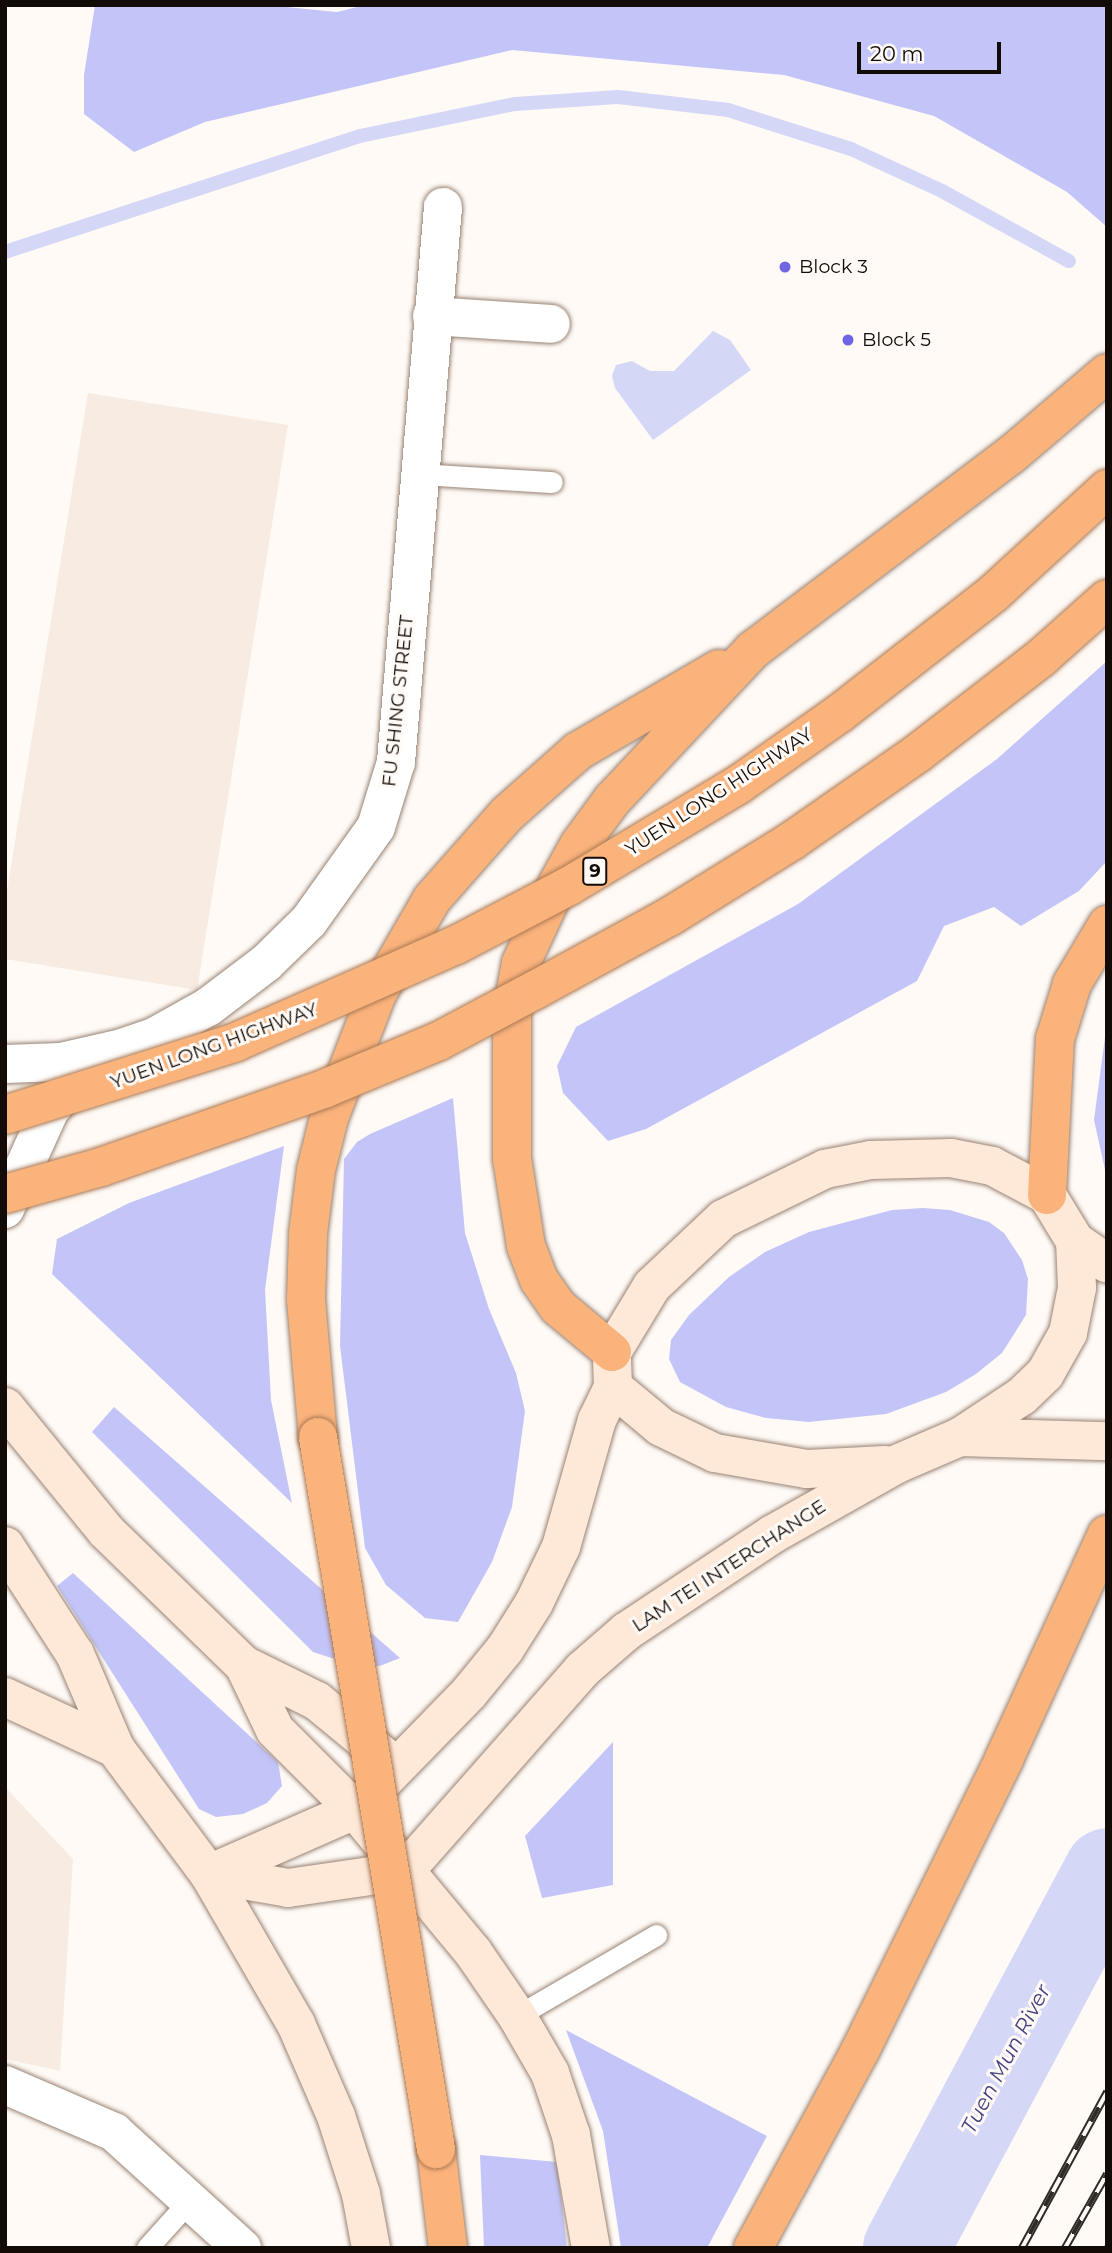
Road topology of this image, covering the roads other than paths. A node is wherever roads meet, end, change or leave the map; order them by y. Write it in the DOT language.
graph roads {
  1 [pos="443,207"];
  2 [pos="432,316"];
  3 [pos="551,324"];
  4 [pos="1107,373"];
  5 [pos="419,474"];
  6 [pos="552,482"];
  7 [pos="1107,489"];
  8 [pos="1107,598"];
  9 [pos="753,650"];
  10 [pos="1107,925"];
  11 [pos="98,1052"];
  12 [pos="5,1064"];
  13 [pos="5,1115"];
  14 [pos="5,1194"];
  15 [pos="1047,1195"];
  16 [pos="5,1209"];
  17 [pos="1075,1241"];
  18 [pos="1107,1263"];
  19 [pos="612,1369"];
  20 [pos="5,1407"];
  21 [pos="960,1437"];
  22 [pos="1107,1441"];
  23 [pos="897,1464"];
  24 [pos="1107,1534"];
  25 [pos="5,1546"];
  26 [pos="244,1665"];
  27 [pos="5,1697"];
  28 [pos="115,1748"];
  29 [pos="398,1769"];
  30 [pos="355,1810"];
  31 [pos="405,1871"];
  32 [pos="209,1874"];
  33 [pos="656,1935"];
  34 [pos="517,2016"];
  35 [pos="5,2085"];
  36 [pos="190,2200"];
  37 [pos="148,2248"];
  38 [pos="242,2248"];
  39 [pos="371,2248"];
  40 [pos="448,2248"];
  41 [pos="591,2248"];
  42 [pos="753,2248"];
  1 -- 2 [label="street, FU SHING STREET"];
  2 -- 3 [label="street"];
  2 -- 5 [label="street, FU SHING STREET"];
  4 -- 9 [label="highway"];
  5 -- 6 [label="lane"];
  5 -- 11 [label="street, FU SHING STREET"];
  7 -- 13 [label="highway, YUEN LONG HIGHWAY / 9, bridge"];
  8 -- 14 [label="highway, bridge"];
  9 -- 19 [label="highway"];
  9 -- 40 [label="highway, bridge"];
  10 -- 15 [label="highway"];
  11 -- 12 [label="street, FU SHING STREET"];
  11 -- 16 [label="street"];
  15 -- 17 [label="main road"];
  15 -- 19 [label="main road"];
  17 -- 18 [label="main road"];
  17 -- 21 [label="main road, LAM TEI INTERCHANGE"];
  19 -- 23 [label="main road, LAM TEI INTERCHANGE"];
  19 -- 29 [label="main road"];
  20 -- 26 [label="main road"];
  21 -- 22 [label="main road, LAM TEI INTERCHANGE"];
  21 -- 23 [label="main road, LAM TEI INTERCHANGE"];
  23 -- 31 [label="main road, LAM TEI INTERCHANGE"];
  24 -- 42 [label="highway"];
  25 -- 28 [label="main road"];
  26 -- 29 [label="main road"];
  26 -- 30 [label="main road"];
  27 -- 28 [label="main road"];
  28 -- 32 [label="main road"];
  29 -- 30 [label="main road"];
  30 -- 31 [label="main road"];
  30 -- 32 [label="main road"];
  31 -- 32 [label="main road"];
  31 -- 34 [label="main road"];
  32 -- 39 [label="main road"];
  33 -- 34 [label="lane"];
  34 -- 41 [label="main road"];
  35 -- 36 [label="street"];
  36 -- 37 [label="lane"];
  36 -- 38 [label="street"];
}
